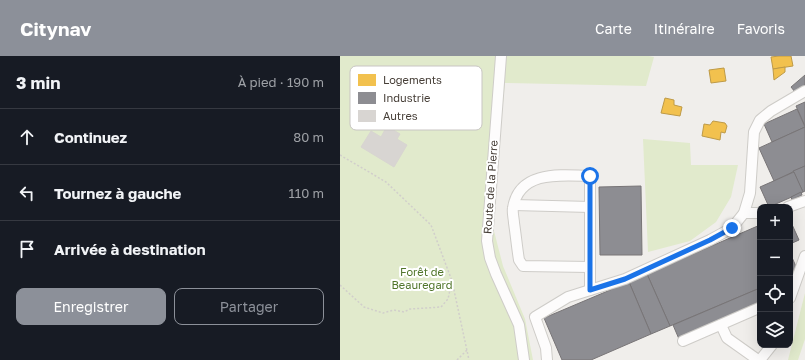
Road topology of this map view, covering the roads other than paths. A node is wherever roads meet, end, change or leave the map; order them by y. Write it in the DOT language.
graph roads {
  1 [pos="501,56"];
  2 [pos="805,92"];
  3 [pos="805,201"];
  4 [pos="514,205"];
  5 [pos="793,205"];
  6 [pos="590,207"];
  7 [pos="744,213"];
  8 [pos="757,213"];
  9 [pos="805,256"];
  10 [pos="590,267"];
  11 [pos="590,290"];
  12 [pos="793,290"];
  13 [pos="757,309"];
  14 [pos="721,325"];
  15 [pos="683,341"];
  16 [pos="769,348"];
  17 [pos="524,360"];
  18 [pos="546,360"];
  19 [pos="759,360"];
  1 -- 17 [label="street, Route de la Pierre"];
  2 -- 7 [label="street"];
  3 -- 5 [label="street"];
  4 -- 6 [label="street"];
  4 -- 6 [label="street"];
  4 -- 10 [label="street"];
  6 -- 10 [label="street"];
  7 -- 8 [label="street"];
  7 -- 11 [label="street"];
  9 -- 12 [label="street"];
  10 -- 11 [label="street"];
  11 -- 18 [label="street"];
  13 -- 14 [label="street"];
  14 -- 15 [label="street"];
  14 -- 19 [label="street"];
  16 -- 19 [label="street"];
}
